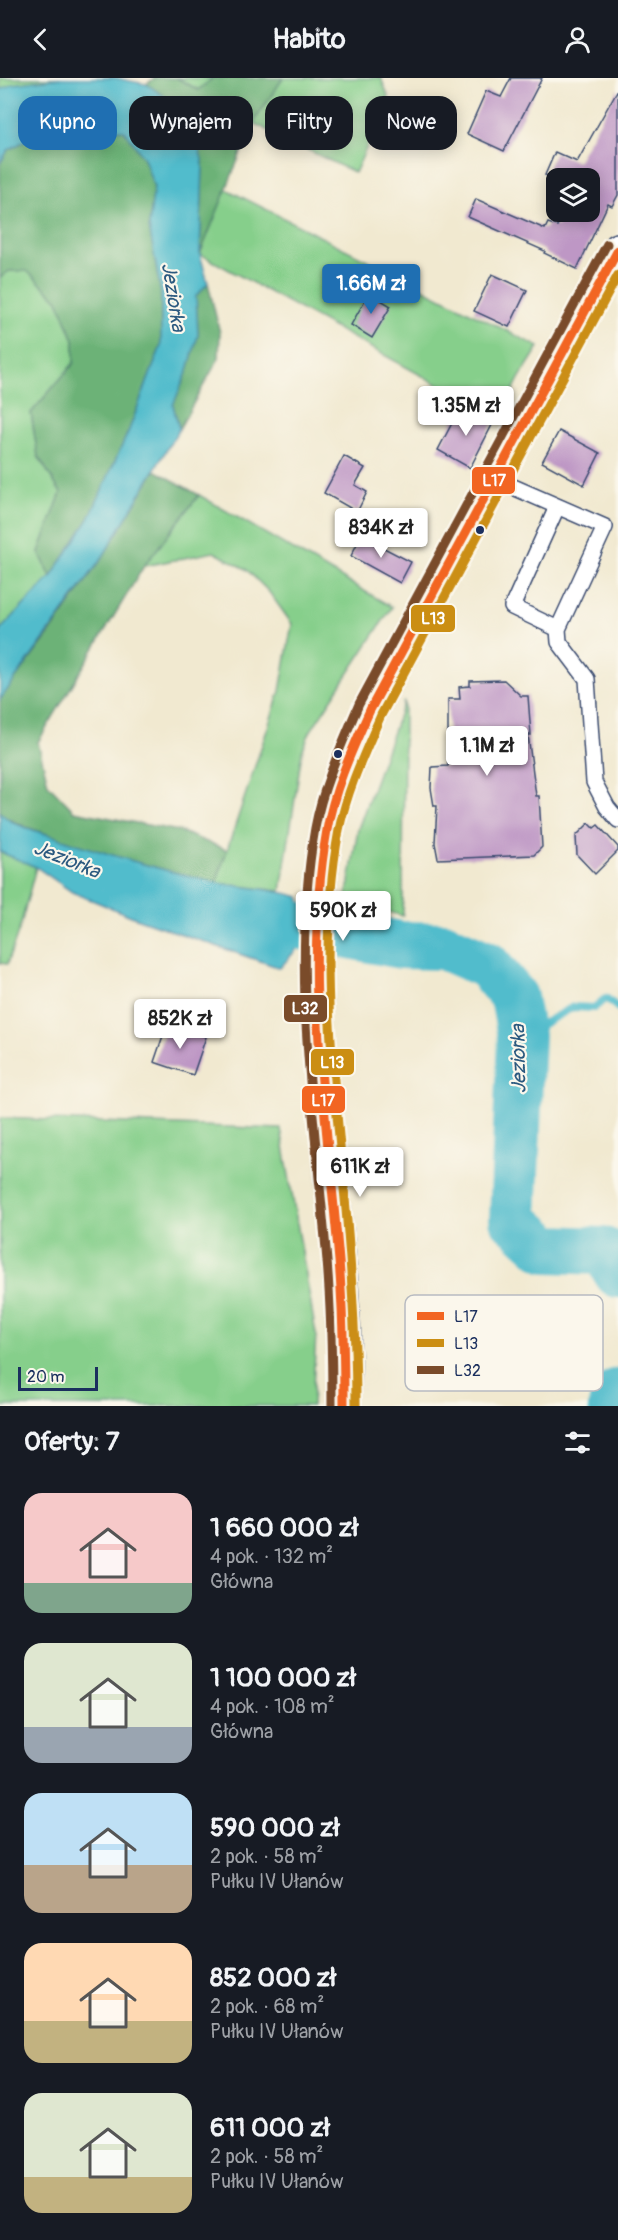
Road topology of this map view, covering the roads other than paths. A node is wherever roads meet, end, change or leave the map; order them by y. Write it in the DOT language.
graph roads {
  1 [pos="618,250"];
  2 [pos="495,479"];
  3 [pos="557,507"];
  4 [pos="558,628"];
  5 [pos="618,820"];
  6 [pos="344,1406"];
  1 -- 2 [label="street"];
  2 -- 3 [label="lane"];
  2 -- 6 [label="street"];
  3 -- 4 [label="lane"];
  3 -- 4 [label="lane"];
  4 -- 5 [label="lane"];
}
